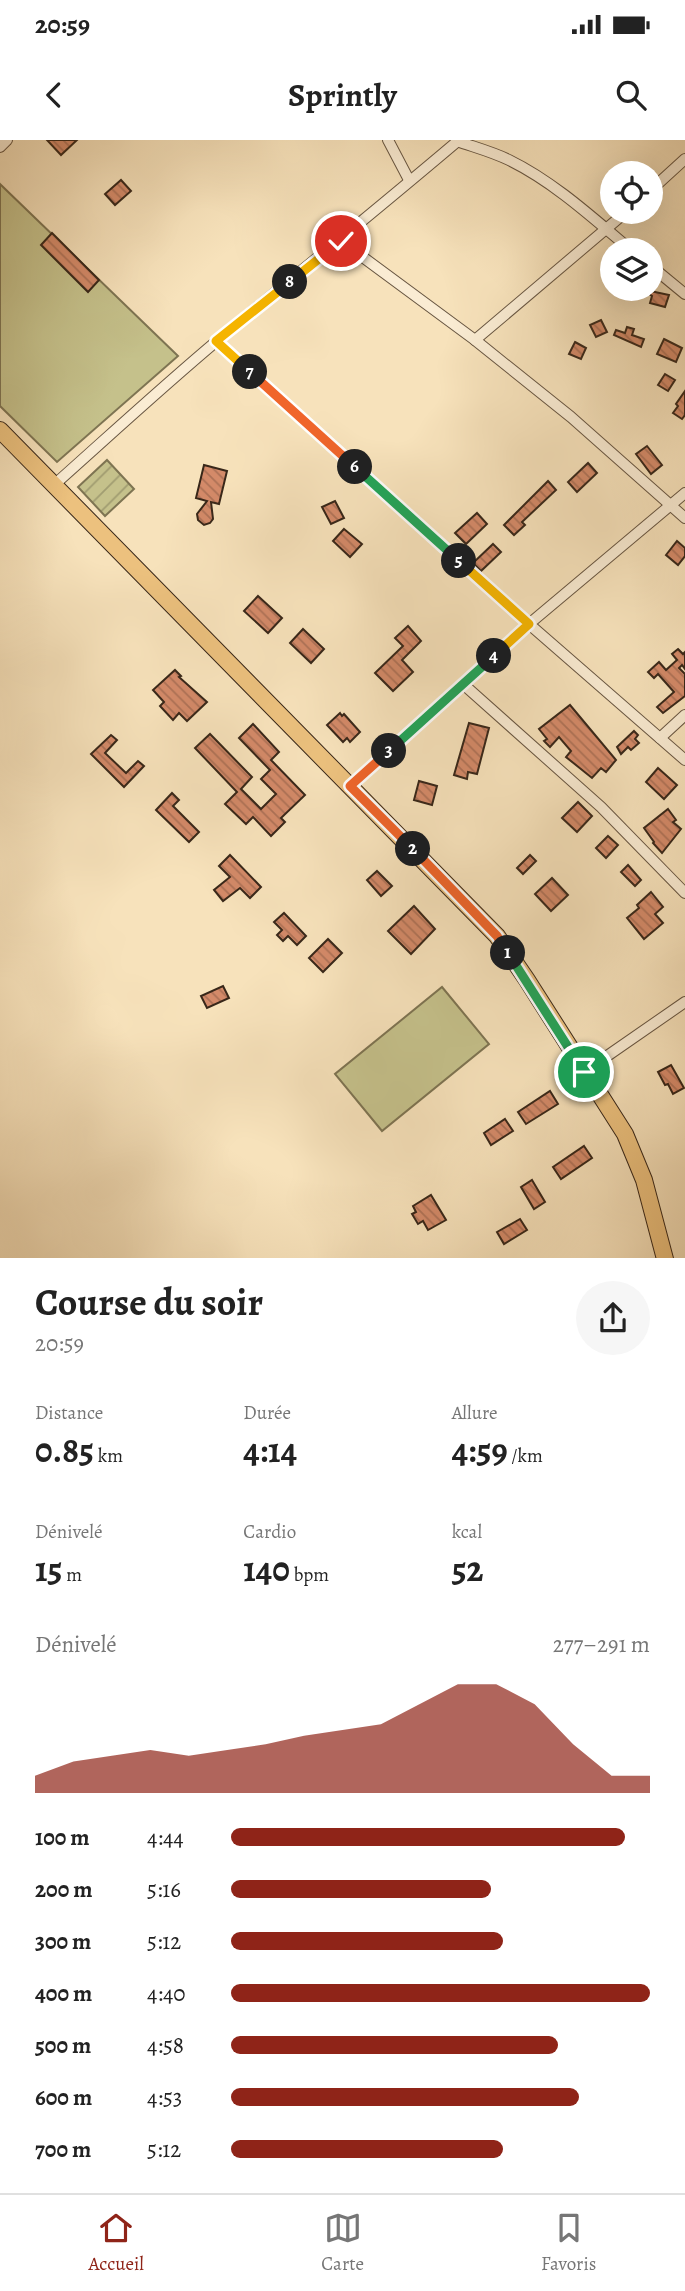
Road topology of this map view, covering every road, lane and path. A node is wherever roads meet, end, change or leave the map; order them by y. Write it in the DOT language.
graph roads {
  1 [pos="7,140"];
  2 [pos="388,140"];
  3 [pos="458,141"];
  4 [pos="0,147"];
  5 [pos="685,159"];
  6 [pos="663,179"];
  7 [pos="409,180"];
  8 [pos="612,224"];
  9 [pos="606,229"];
  10 [pos="617,238"];
  11 [pos="341,241"];
  12 [pos="663,276"];
  13 [pos="685,294"];
  14 [pos="475,340"];
  15 [pos="216,341"];
  16 [pos="0,429"];
  17 [pos="54,485"];
  18 [pos="685,493"];
  19 [pos="671,506"];
  20 [pos="685,518"];
  21 [pos="529,624"];
  22 [pos="463,684"];
  23 [pos="685,715"];
  24 [pos="660,738"];
  25 [pos="685,760"];
  26 [pos="350,786"];
  27 [pos="685,893"];
  28 [pos="685,1002"];
  29 [pos="584,1072"];
  30 [pos="665,1258"];
  1 -- 4 [label="street"];
  2 -- 7 [label="street"];
  3 -- 7 [label="street"];
  3 -- 9 [label="street"];
  5 -- 6 [label="street"];
  7 -- 11 [label="street"];
  8 -- 9 [label="street"];
  9 -- 10 [label="street"];
  9 -- 14 [label="street"];
  11 -- 14 [label="street"];
  11 -- 15 [label="street"];
  12 -- 13 [label="street"];
  14 -- 19 [label="street"];
  15 -- 17 [label="street"];
  15 -- 21 [label="street"];
  16 -- 17 [label="main road"];
  17 -- 26 [label="main road"];
  18 -- 19 [label="street"];
  19 -- 20 [label="street"];
  19 -- 21 [label="street"];
  21 -- 22 [label="street"];
  21 -- 24 [label="street"];
  22 -- 26 [label="street"];
  22 -- 27 [label="street"];
  23 -- 24 [label="street"];
  24 -- 25 [label="street"];
  26 -- 29 [label="main road"];
  28 -- 29 [label="street"];
  29 -- 30 [label="main road"];
}
